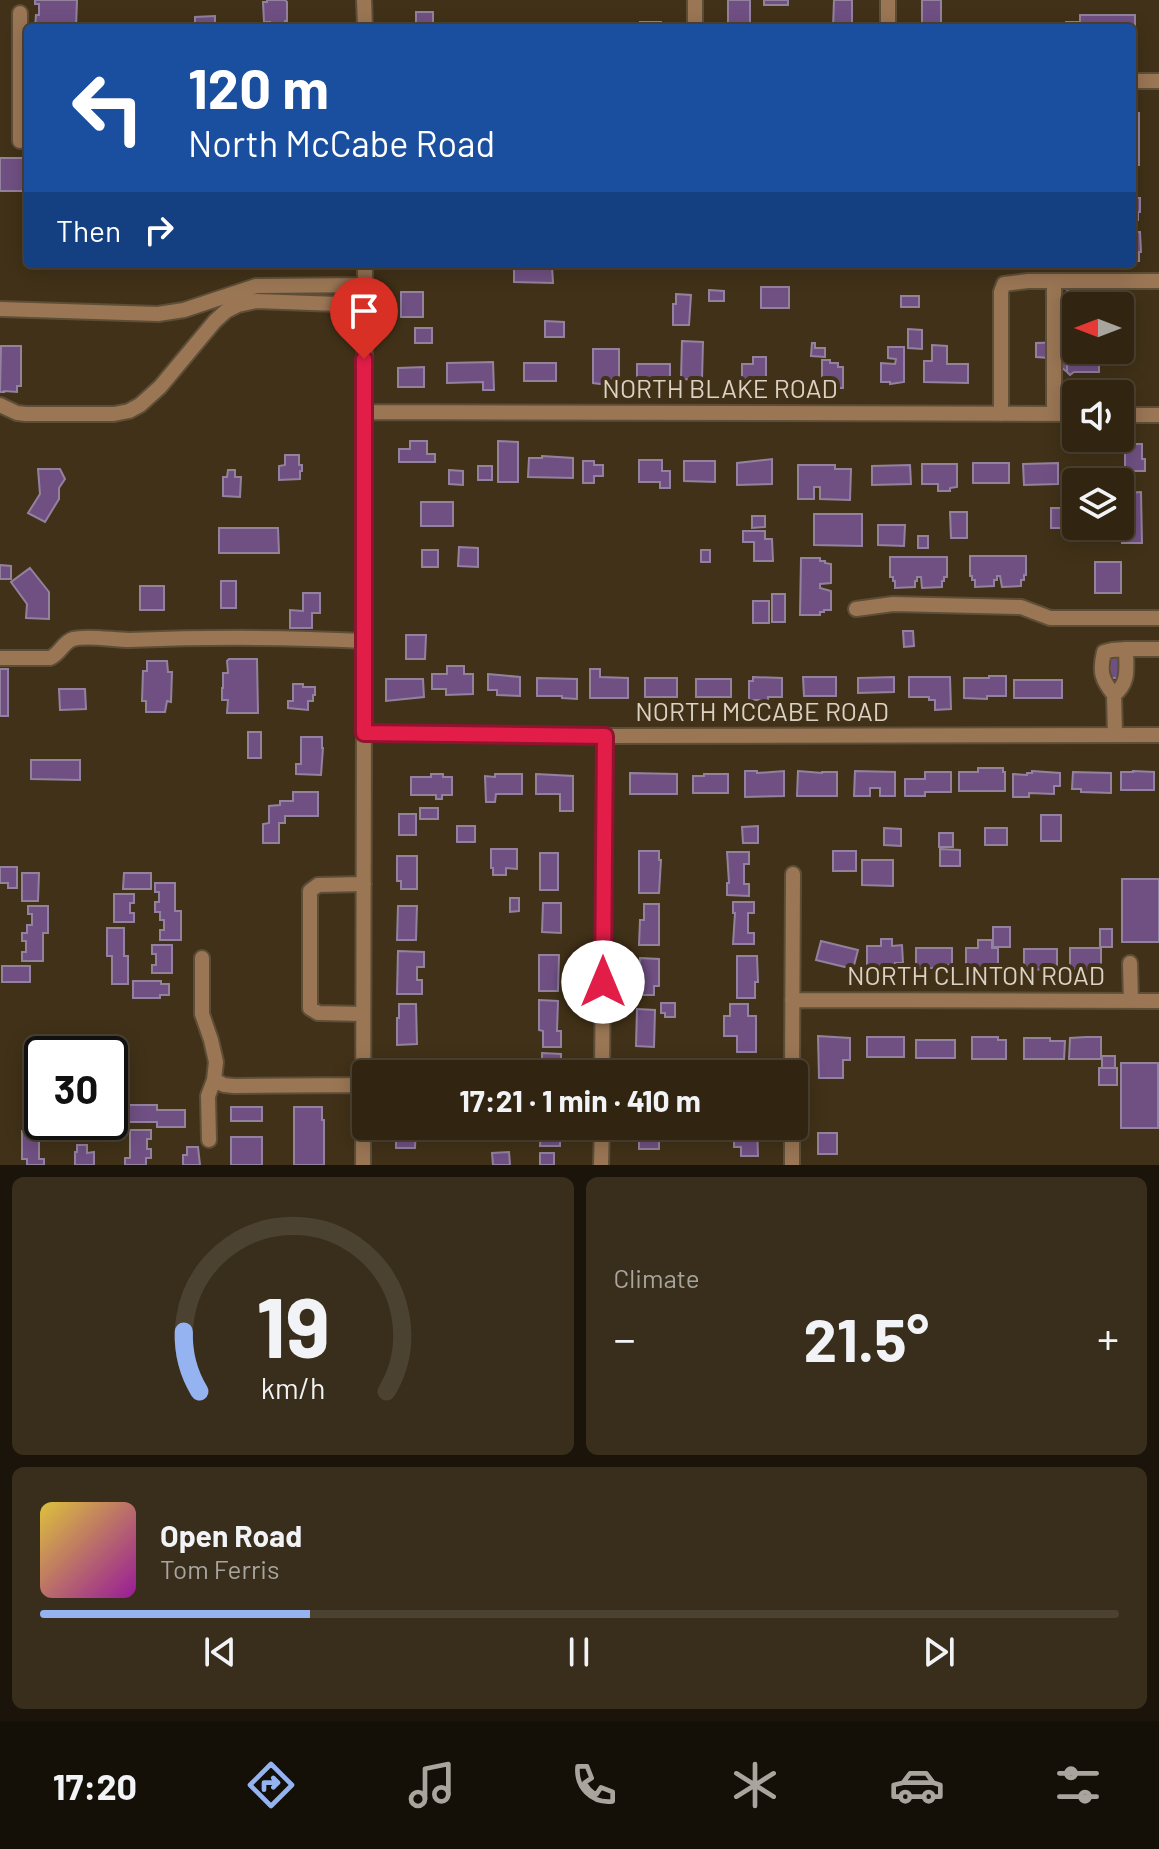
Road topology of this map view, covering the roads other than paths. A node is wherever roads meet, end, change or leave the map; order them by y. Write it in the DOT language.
graph roads {
  1 [pos="364,0"];
  2 [pos="695,0"];
  3 [pos="888,0"];
  4 [pos="20,13"];
  5 [pos="365,24"];
  6 [pos="695,24"];
  7 [pos="888,24"];
  8 [pos="1136,77"];
  9 [pos="1159,81"];
  10 [pos="24,104"];
  11 [pos="20,141"];
  12 [pos="365,268"];
  13 [pos="1054,281"];
  14 [pos="1159,281"];
  15 [pos="365,285"];
  16 [pos="365,305"];
  17 [pos="0,309"];
  18 [pos="0,405"];
  19 [pos="364,412"];
  20 [pos="1001,414"];
  21 [pos="1054,414"];
  22 [pos="1062,414"];
  23 [pos="1134,415"];
  24 [pos="1159,415"];
  25 [pos="856,609"];
  26 [pos="1159,618"];
  27 [pos="364,641"];
  28 [pos="1126,649"];
  29 [pos="1159,649"];
  30 [pos="0,658"];
  31 [pos="1114,695"];
  32 [pos="364,733"];
  33 [pos="1115,735"];
  34 [pos="1159,735"];
  35 [pos="605,736"];
  36 [pos="793,874"];
  37 [pos="364,884"];
  38 [pos="202,958"];
  39 [pos="1130,963"];
  40 [pos="792,1000"];
  41 [pos="1131,1001"];
  42 [pos="1159,1001"];
  43 [pos="363,1014"];
  44 [pos="363,1060"];
  45 [pos="602,1060"];
  46 [pos="792,1060"];
  47 [pos="214,1080"];
  48 [pos="352,1085"];
  49 [pos="209,1140"];
  50 [pos="363,1140"];
  51 [pos="602,1140"];
  52 [pos="792,1140"];
  53 [pos="363,1165"];
  54 [pos="601,1165"];
  55 [pos="792,1165"];
  1 -- 5 [label="street"];
  2 -- 6 [label="street"];
  3 -- 7 [label="street"];
  4 -- 10 [label="street"];
  8 -- 9 [label="street"];
  10 -- 11 [label="street"];
  12 -- 15 [label="street"];
  13 -- 14 [label="street"];
  13 -- 20 [label="street"];
  13 -- 21 [label="street"];
  15 -- 16 [label="street"];
  15 -- 17 [label="street"];
  16 -- 18 [label="street"];
  16 -- 19 [label="street"];
  19 -- 20 [label="street, NORTH BLAKE ROAD"];
  19 -- 27 [label="street"];
  20 -- 21 [label="street, NORTH BLAKE ROAD"];
  21 -- 22 [label="street, NORTH BLAKE ROAD"];
  23 -- 24 [label="street"];
  25 -- 26 [label="street"];
  27 -- 30 [label="street"];
  27 -- 32 [label="street"];
  28 -- 29 [label="street"];
  28 -- 31 [label="street"];
  28 -- 31 [label="street"];
  31 -- 33 [label="street"];
  32 -- 35 [label="street, NORTH MCCABE ROAD"];
  32 -- 37 [label="street"];
  33 -- 34 [label="street, NORTH MCCABE ROAD"];
  33 -- 35 [label="street, NORTH MCCABE ROAD"];
  35 -- 45 [label="street"];
  36 -- 40 [label="street"];
  37 -- 43 [label="street"];
  37 -- 43 [label="street"];
  38 -- 47 [label="street"];
  39 -- 41 [label="street"];
  40 -- 41 [label="street, NORTH CLINTON ROAD"];
  40 -- 46 [label="street"];
  41 -- 42 [label="street, NORTH CLINTON ROAD"];
  43 -- 44 [label="street"];
  47 -- 48 [label="street"];
  47 -- 49 [label="street"];
  50 -- 53 [label="street"];
  51 -- 54 [label="street"];
  52 -- 55 [label="street"];
}
